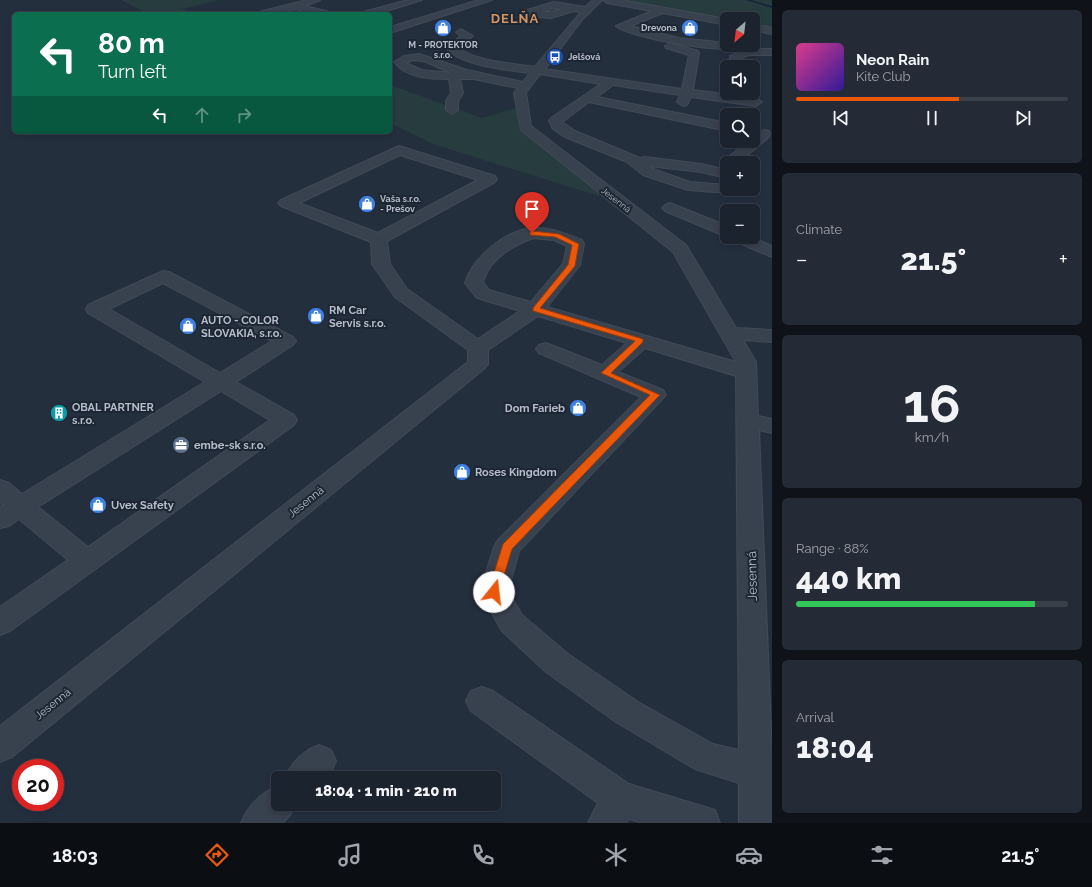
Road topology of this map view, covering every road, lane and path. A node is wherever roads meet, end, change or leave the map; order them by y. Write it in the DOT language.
graph roads {
  1 [pos="316,0"];
  2 [pos="418,0"];
  3 [pos="488,0"];
  4 [pos="607,0"];
  5 [pos="295,6"];
  6 [pos="586,6"];
  7 [pos="663,10"];
  8 [pos="270,12"];
  9 [pos="319,12"];
  10 [pos="373,12"];
  11 [pos="720,21"];
  12 [pos="760,28"];
  13 [pos="392,29"];
  14 [pos="771,30"];
  15 [pos="461,32"];
  16 [pos="760,35"];
  17 [pos="652,41"];
  18 [pos="720,45"];
  19 [pos="772,52"];
  20 [pos="734,60"];
  21 [pos="473,76"];
  22 [pos="454,77"];
  23 [pos="531,79"];
  24 [pos="611,82"];
  25 [pos="586,98"];
  26 [pos="685,98"];
  27 [pos="756,102"];
  28 [pos="452,110"];
  29 [pos="720,126"];
  30 [pos="763,134"];
  31 [pos="740,156"];
  32 [pos="632,159"];
  33 [pos="720,168"];
  34 [pos="720,188"];
  35 [pos="670,208"];
  36 [pos="720,229"];
  37 [pos="379,239"];
  38 [pos="754,244"];
  39 [pos="772,252"];
  40 [pos="535,309"];
  41 [pos="729,333"];
  42 [pos="772,336"];
  43 [pos="640,340"];
  44 [pos="478,348"];
  45 [pos="546,349"];
  46 [pos="746,372"];
  47 [pos="605,373"];
  48 [pos="220,382"];
  49 [pos="748,421"];
  50 [pos="772,426"];
  51 [pos="0,489"];
  52 [pos="10,512"];
  53 [pos="87,561"];
  54 [pos="0,623"];
  55 [pos="482,701"];
  56 [pos="0,746"];
  57 [pos="764,773"];
  58 [pos="271,810"];
  59 [pos="613,811"];
  60 [pos="259,823"];
  61 [pos="702,823"];
  62 [pos="757,823"];
  1 -- 5 [label="street"];
  2 -- 10 [label="street"];
  3 -- 13 [label="street"];
  4 -- 7 [label="street"];
  5 -- 8 [label="street"];
  5 -- 9 [label="street"];
  6 -- 23 [label="street, Jesenná"];
  7 -- 11 [label="street"];
  7 -- 18 [label="street"];
  12 -- 14 [label="street"];
  14 -- 16 [label="street"];
  15 -- 23 [label="street"];
  17 -- 26 [label="street"];
  19 -- 20 [label="street"];
  21 -- 22 [label="street"];
  21 -- 22 [label="street"];
  21 -- 23 [label="street"];
  22 -- 28 [label="street"];
  23 -- 24 [label="street"];
  23 -- 41 [label="street, Jesenná"];
  24 -- 25 [label="street"];
  24 -- 26 [label="street"];
  25 -- 29 [label="street"];
  25 -- 32 [label="street"];
  26 -- 27 [label="street"];
  30 -- 31 [label="street"];
  32 -- 33 [label="street"];
  32 -- 34 [label="street"];
  35 -- 36 [label="street"];
  37 -- 37 [label="street"];
  37 -- 44 [label="street"];
  38 -- 39 [label="street"];
  40 -- 40 [label="street"];
  40 -- 43 [label="street"];
  40 -- 44 [label="street"];
  41 -- 42 [label="street"];
  41 -- 46 [label="street, Jesenná"];
  43 -- 46 [label="street"];
  43 -- 47 [label="street"];
  44 -- 56 [label="street, Jesenná"];
  45 -- 47 [label="street"];
  46 -- 49 [label="street, Jesenná"];
  47 -- 57 [label="street"];
  48 -- 48 [label="street"];
  48 -- 52 [label="street"];
  48 -- 53 [label="street"];
  49 -- 50 [label="street"];
  49 -- 57 [label="street, Jesenná"];
  51 -- 52 [label="street"];
  52 -- 53 [label="street"];
  53 -- 54 [label="street"];
  55 -- 59 [label="street"];
  57 -- 62 [label="street, Jesenná"];
  58 -- 60 [label="street"];
  59 -- 61 [label="street"];
}
